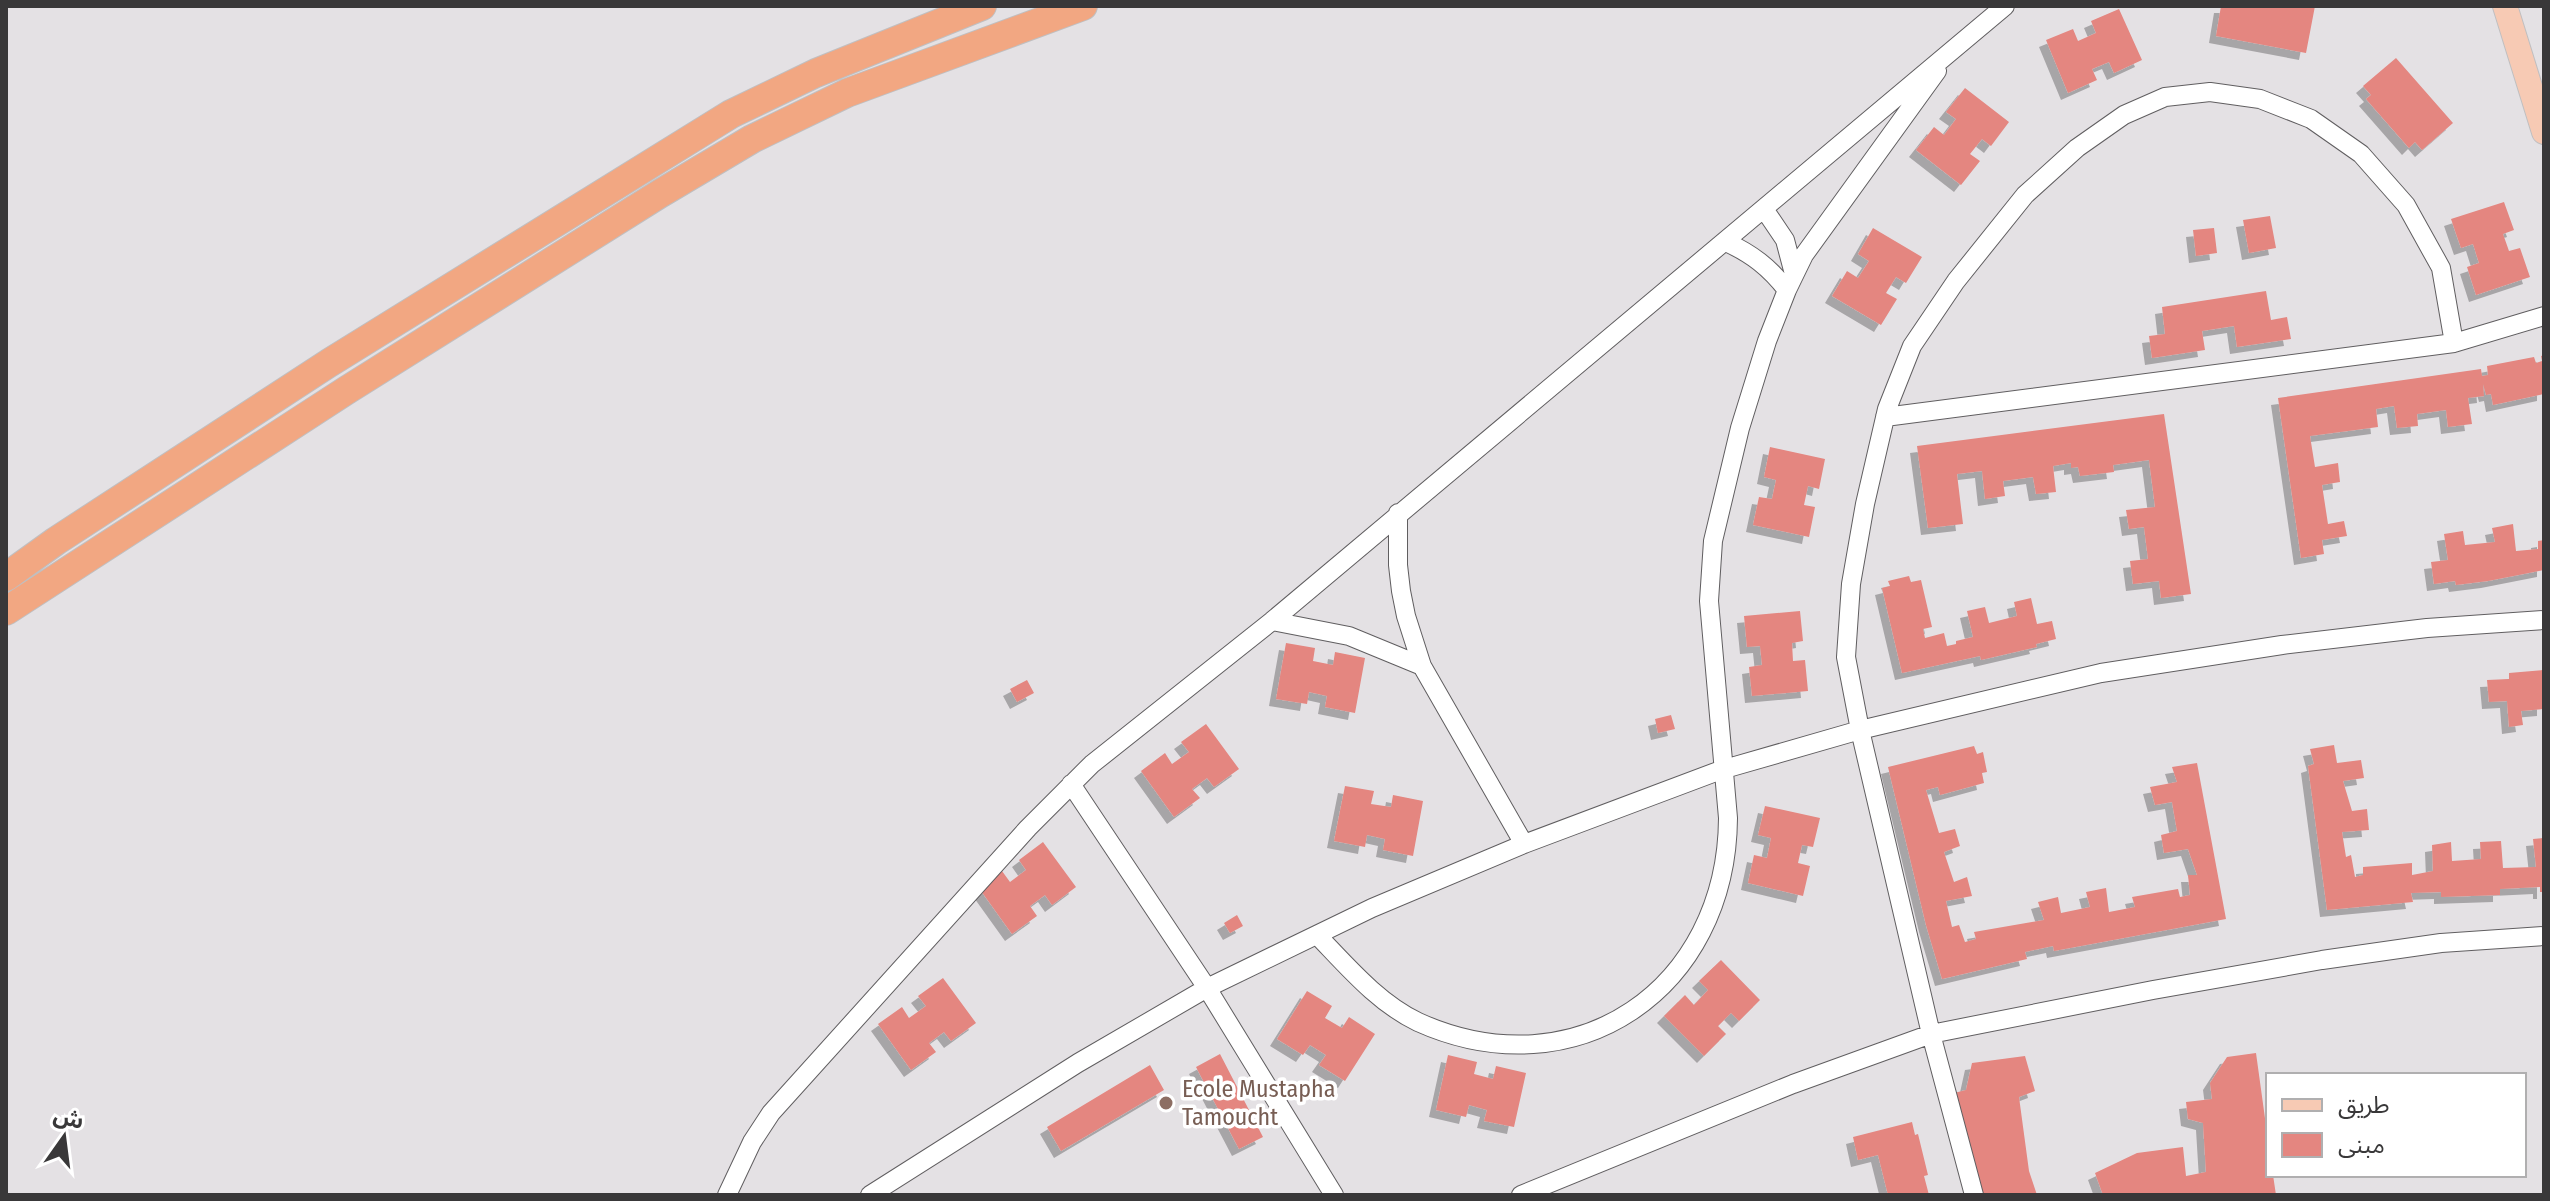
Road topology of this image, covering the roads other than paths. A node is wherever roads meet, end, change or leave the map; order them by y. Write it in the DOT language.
graph roads {
  1 [pos="982,6"];
  2 [pos="1083,6"];
  3 [pos="2005,6"];
  4 [pos="2505,6"];
  5 [pos="1957,44"];
  6 [pos="2544,132"];
  7 [pos="1764,209"];
  8 [pos="1726,242"];
  9 [pos="1791,282"];
  10 [pos="2544,316"];
  11 [pos="2454,343"];
  12 [pos="1885,417"];
  13 [pos="1398,513"];
  14 [pos="6,577"];
  15 [pos="6,611"];
  16 [pos="2544,620"];
  17 [pos="1272,621"];
  18 [pos="1422,666"];
  19 [pos="1860,730"];
  20 [pos="1721,770"];
  21 [pos="1071,784"];
  22 [pos="1524,844"];
  23 [pos="1317,935"];
  24 [pos="2544,936"];
  25 [pos="1207,988"];
  26 [pos="1931,1034"];
  27 [pos="727,1195"];
  28 [pos="870,1195"];
  29 [pos="1334,1195"];
  30 [pos="1521,1195"];
  31 [pos="1974,1195"];
  1 -- 14 [label="highway"];
  2 -- 15 [label="highway"];
  3 -- 5 [label="street"];
  4 -- 6 [label="main road"];
  5 -- 7 [label="street"];
  5 -- 9 [label="street"];
  7 -- 8 [label="street"];
  7 -- 9 [label="street"];
  8 -- 9 [label="street"];
  8 -- 13 [label="street"];
  9 -- 20 [label="street"];
  10 -- 11 [label="street"];
  11 -- 12 [label="street"];
  11 -- 12 [label="street"];
  12 -- 19 [label="street"];
  13 -- 17 [label="street"];
  13 -- 18 [label="street"];
  16 -- 19 [label="street"];
  17 -- 18 [label="street"];
  17 -- 21 [label="street"];
  18 -- 22 [label="street"];
  19 -- 20 [label="street"];
  19 -- 26 [label="street"];
  20 -- 22 [label="street"];
  20 -- 23 [label="street"];
  21 -- 25 [label="street"];
  21 -- 27 [label="street"];
  22 -- 23 [label="street"];
  23 -- 25 [label="street"];
  24 -- 26 [label="street"];
  25 -- 28 [label="street"];
  25 -- 29 [label="street"];
  26 -- 30 [label="street"];
  26 -- 31 [label="street"];
}
